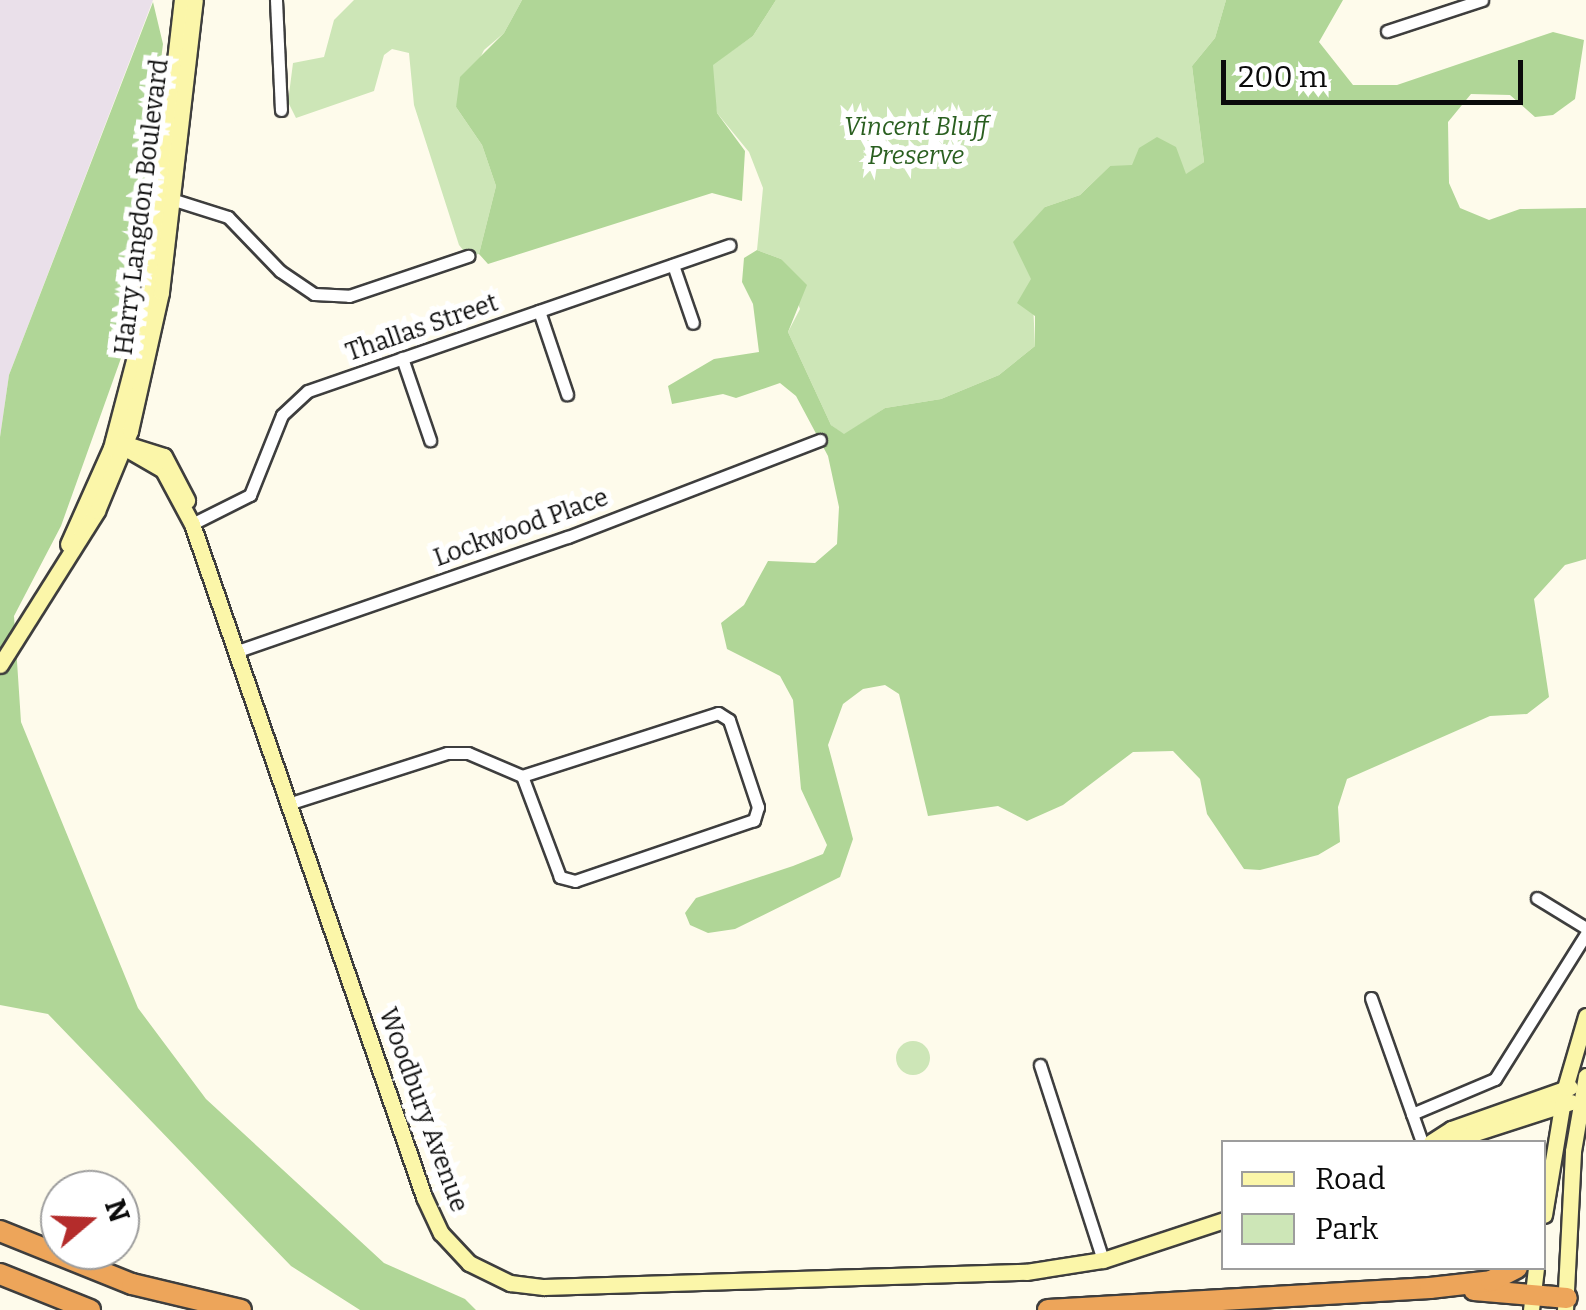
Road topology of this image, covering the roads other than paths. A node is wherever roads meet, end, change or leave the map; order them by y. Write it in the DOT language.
graph roads {
  1 [pos="182,0"];
  2 [pos="195,0"];
  3 [pos="276,0"];
  4 [pos="1482,0"];
  5 [pos="1387,31"];
  6 [pos="281,110"];
  7 [pos="166,198"];
  8 [pos="728,245"];
  9 [pos="468,256"];
  10 [pos="672,265"];
  11 [pos="539,311"];
  12 [pos="693,323"];
  13 [pos="402,358"];
  14 [pos="567,394"];
  15 [pos="134,417"];
  16 [pos="430,440"];
  17 [pos="820,440"];
  18 [pos="120,445"];
  19 [pos="149,454"];
  20 [pos="113,475"];
  21 [pos="192,524"];
  22 [pos="54,580"];
  23 [pos="236,652"];
  24 [pos="0,665"];
  25 [pos="522,776"];
  26 [pos="288,804"];
  27 [pos="1537,898"];
  28 [pos="1586,931"];
  29 [pos="1371,998"];
  30 [pos="1586,1016"];
  31 [pos="1040,1065"];
  32 [pos="1585,1091"];
  33 [pos="1564,1095"];
  34 [pos="1412,1114"];
  35 [pos="1586,1125"];
  36 [pos="1495,1126"];
  37 [pos="1421,1140"];
  38 [pos="1437,1140"];
  39 [pos="1452,1140"];
  40 [pos="1556,1149"];
  41 [pos="1574,1150"];
  42 [pos="1546,1203"];
  43 [pos="1221,1221"];
  44 [pos="0,1231"];
  45 [pos="1104,1260"];
  46 [pos="1514,1270"];
  47 [pos="1536,1270"];
  48 [pos="0,1274"];
  49 [pos="1430,1288"];
  50 [pos="1532,1303"];
  51 [pos="1566,1304"];
  52 [pos="90,1310"];
  53 [pos="241,1310"];
  54 [pos="1048,1310"];
  1 -- 7 [label="main road, Harry Langdon Boulevard"];
  2 -- 7 [label="main road, Harry Langdon Boulevard"];
  3 -- 6 [label="street"];
  4 -- 5 [label="street"];
  7 -- 9 [label="street"];
  7 -- 15 [label="main road, Harry Langdon Boulevard"];
  7 -- 18 [label="main road, Harry Langdon Boulevard"];
  8 -- 10 [label="street, Thallas Street"];
  10 -- 11 [label="street, Thallas Street"];
  10 -- 12 [label="street"];
  11 -- 13 [label="street, Thallas Street"];
  11 -- 14 [label="street"];
  13 -- 16 [label="street"];
  13 -- 21 [label="street, Thallas Street"];
  15 -- 18 [label="main road, Harry Langdon Boulevard"];
  15 -- 19 [label="main road"];
  17 -- 23 [label="street, Lockwood Place"];
  18 -- 19 [label="main road"];
  18 -- 20 [label="main road, Harry Langdon Boulevard"];
  18 -- 22 [label="main road, Harry Langdon Boulevard"];
  19 -- 20 [label="main road"];
  19 -- 21 [label="main road, Woodbury Avenue"];
  20 -- 22 [label="main road, Harry Langdon Boulevard"];
  21 -- 23 [label="main road, Woodbury Avenue"];
  22 -- 24 [label="main road, Harry Langdon Boulevard"];
  23 -- 26 [label="main road, Woodbury Avenue"];
  25 -- 25 [label="street"];
  25 -- 26 [label="street"];
  26 -- 45 [label="main road, Woodbury Avenue"];
  27 -- 28 [label="street"];
  28 -- 34 [label="street"];
  29 -- 34 [label="street"];
  30 -- 33 [label="main road"];
  31 -- 45 [label="street"];
  32 -- 33 [label="main road"];
  32 -- 41 [label="main road"];
  33 -- 36 [label="main road"];
  33 -- 38 [label="main road"];
  33 -- 40 [label="main road"];
  34 -- 37 [label="street"];
  35 -- 41 [label="main road"];
  36 -- 39 [label="main road"];
  36 -- 40 [label="main road"];
  40 -- 42 [label="main road"];
  41 -- 51 [label="main road"];
  43 -- 45 [label="main road, Woodbury Avenue"];
  44 -- 53 [label="highway"];
  46 -- 49 [label="highway"];
  47 -- 50 [label="main road"];
  48 -- 52 [label="highway"];
  49 -- 50 [label="highway"];
  49 -- 54 [label="highway"];
  50 -- 51 [label="highway"];
}
